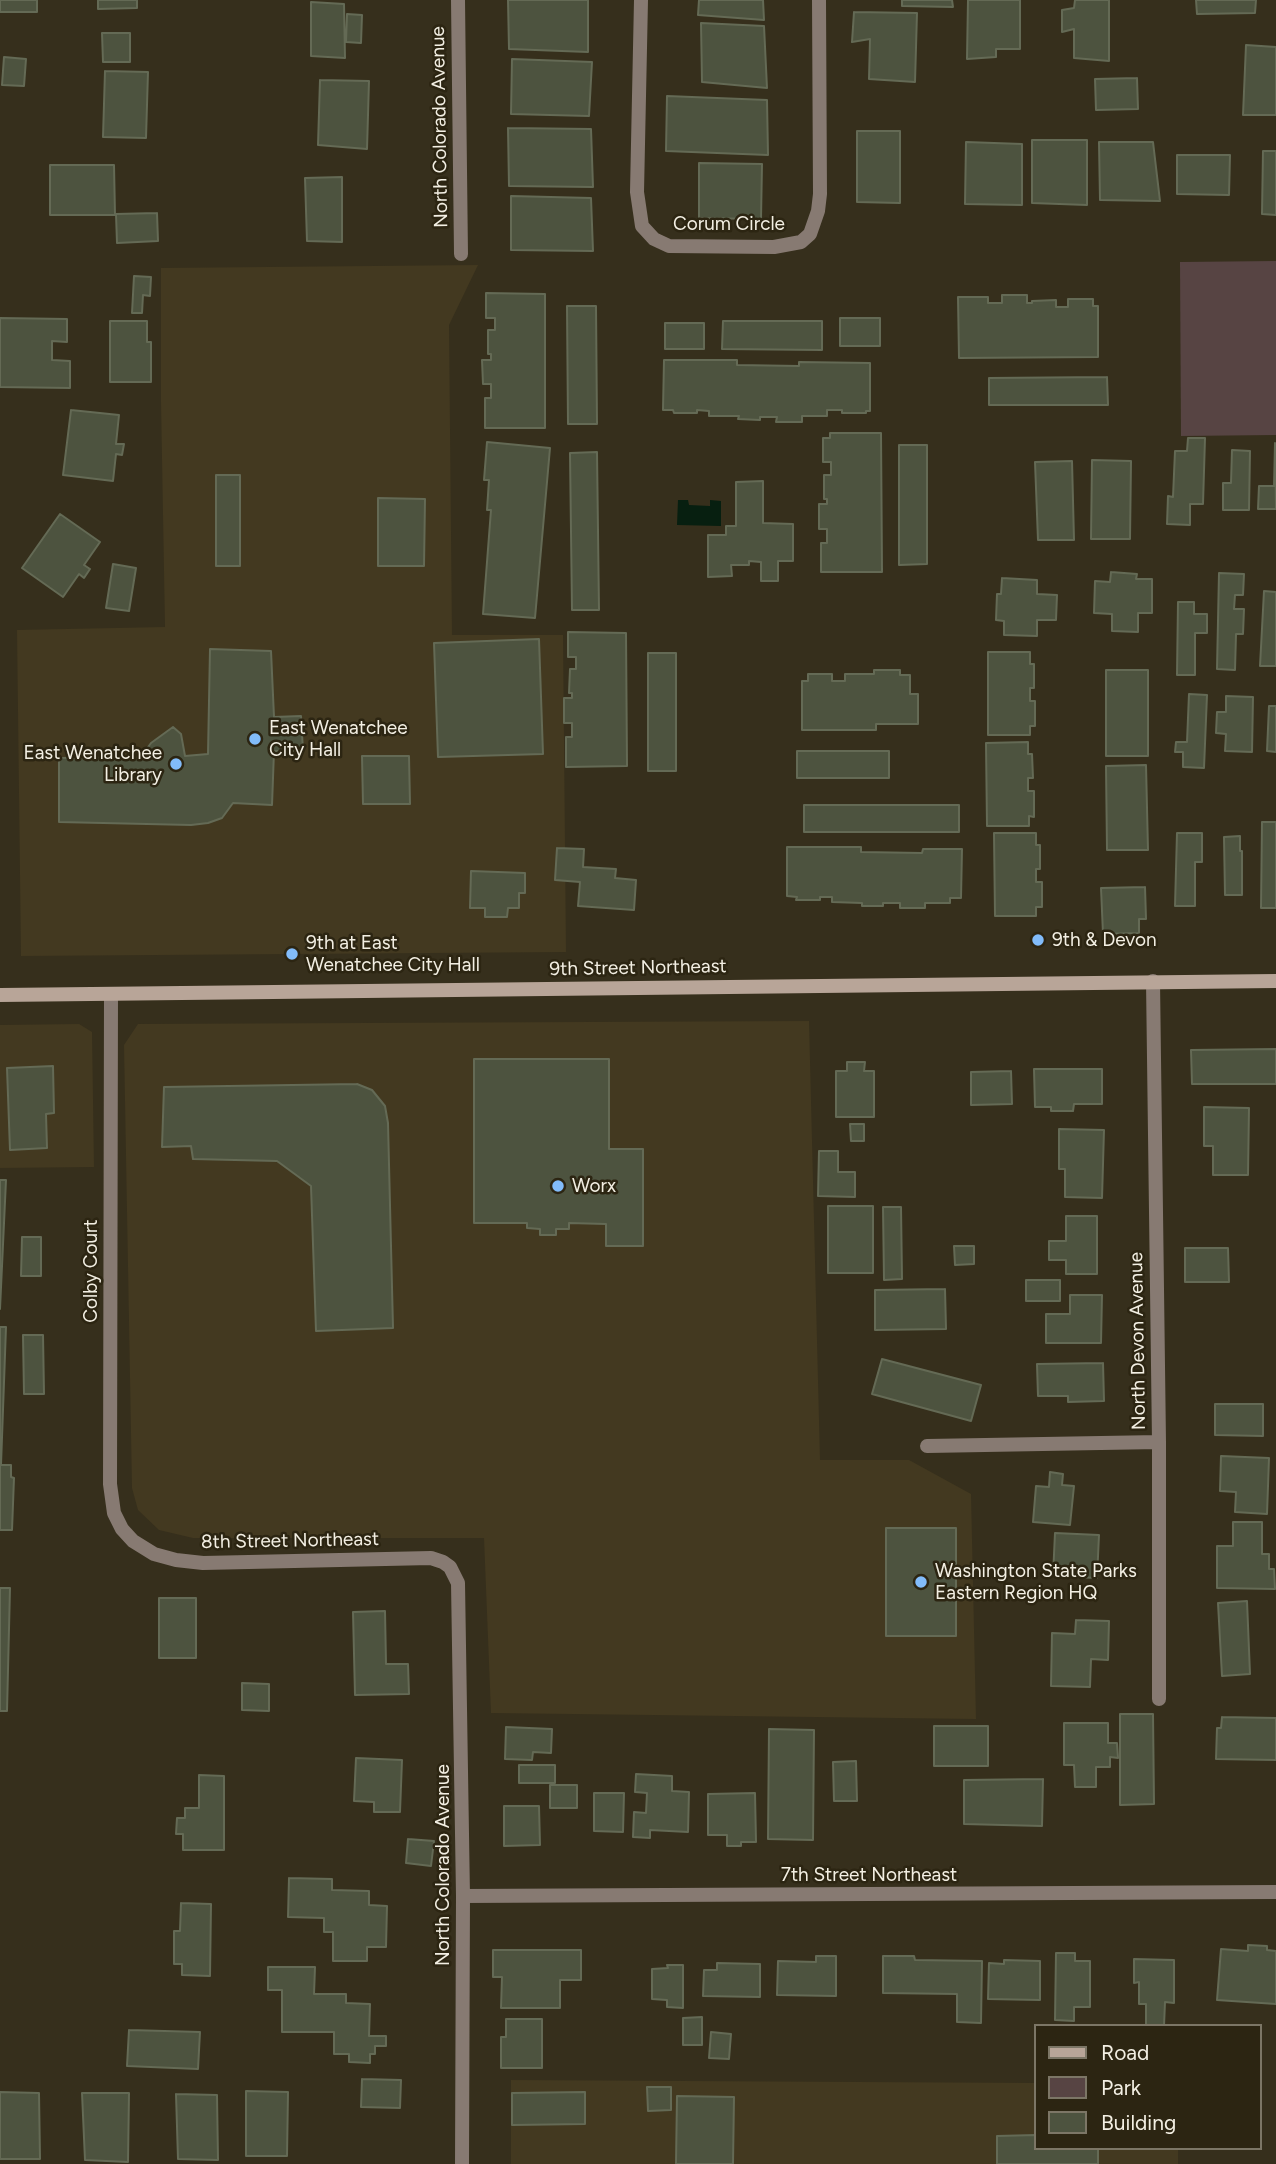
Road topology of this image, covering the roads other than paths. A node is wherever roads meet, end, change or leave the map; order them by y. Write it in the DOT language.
graph roads {
  1 [pos="458,0"];
  2 [pos="640,0"];
  3 [pos="819,0"];
  4 [pos="461,254"];
  5 [pos="1153,981"];
  6 [pos="1276,981"];
  7 [pos="111,994"];
  8 [pos="0,995"];
  9 [pos="1158,1442"];
  10 [pos="927,1447"];
  11 [pos="133,1541"];
  12 [pos="450,1567"];
  13 [pos="1159,1699"];
  14 [pos="1276,1892"];
  15 [pos="463,1896"];
  16 [pos="462,2164"];
  1 -- 4 [label="street, North Colorado Avenue"];
  2 -- 3 [label="street, Corum Circle"];
  5 -- 6 [label="main road, 9th Street Northeast"];
  5 -- 7 [label="main road, 9th Street Northeast"];
  5 -- 9 [label="street, North Devon Avenue"];
  7 -- 8 [label="main road, 9th Street Northeast"];
  7 -- 11 [label="street, Colby Court"];
  9 -- 10 [label="street"];
  9 -- 13 [label="street, North Devon Avenue"];
  11 -- 12 [label="street, 8th Street Northeast"];
  12 -- 15 [label="street, North Colorado Avenue"];
  14 -- 15 [label="street, 7th Street Northeast"];
  15 -- 16 [label="street, North Colorado Avenue"];
}
